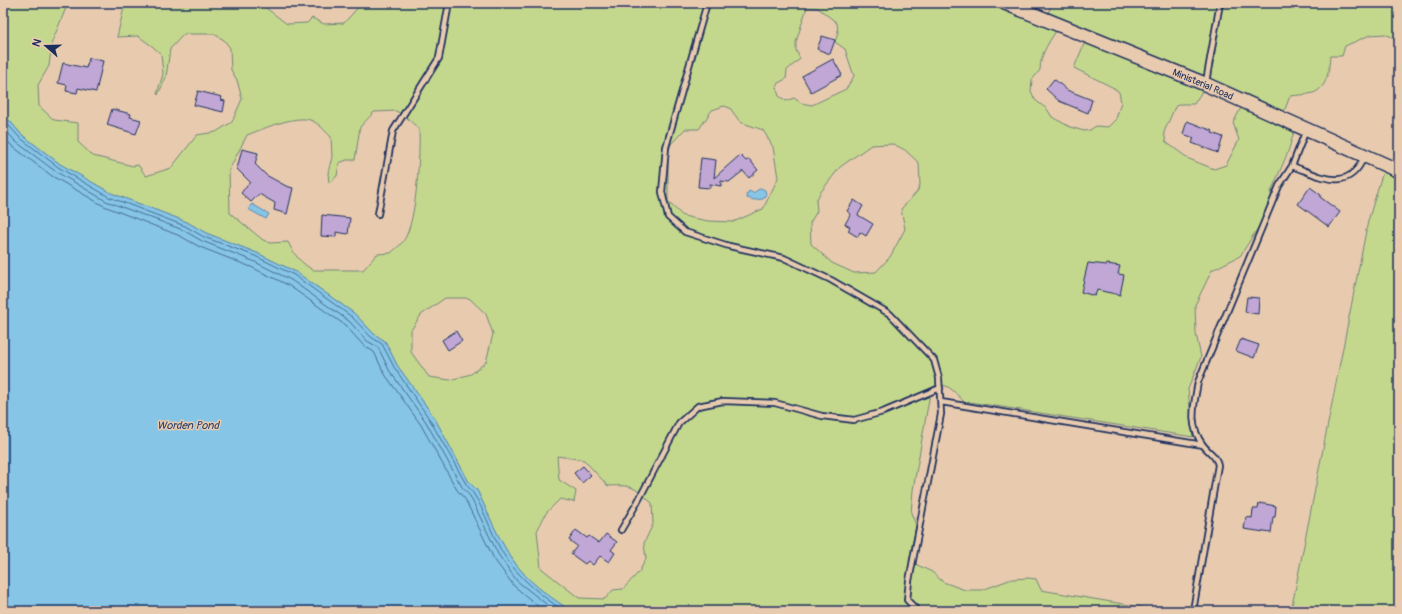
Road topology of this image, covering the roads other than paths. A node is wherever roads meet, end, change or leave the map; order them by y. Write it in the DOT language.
graph roads {
  1 [pos="449,3"];
  2 [pos="708,3"];
  3 [pos="1005,3"];
  4 [pos="1220,3"];
  5 [pos="1205,84"];
  6 [pos="1306,129"];
  7 [pos="1365,156"];
  8 [pos="1292,166"];
  9 [pos="1399,171"];
  10 [pos="378,214"];
  11 [pos="940,388"];
  12 [pos="941,402"];
  13 [pos="1203,445"];
  14 [pos="621,530"];
  15 [pos="918,611"];
  16 [pos="1193,611"];
  1 -- 10 [label="lane"];
  2 -- 11 [label="lane"];
  3 -- 5 [label="main road, Ministerial Road"];
  4 -- 5 [label="lane"];
  5 -- 6 [label="main road, Ministerial Road"];
  6 -- 7 [label="main road, Ministerial Road"];
  6 -- 8 [label="lane"];
  7 -- 8 [label="lane"];
  7 -- 9 [label="main road, Ministerial Road"];
  8 -- 13 [label="lane"];
  11 -- 12 [label="lane"];
  11 -- 14 [label="lane"];
  12 -- 13 [label="lane"];
  12 -- 15 [label="lane"];
  13 -- 16 [label="lane"];
}
